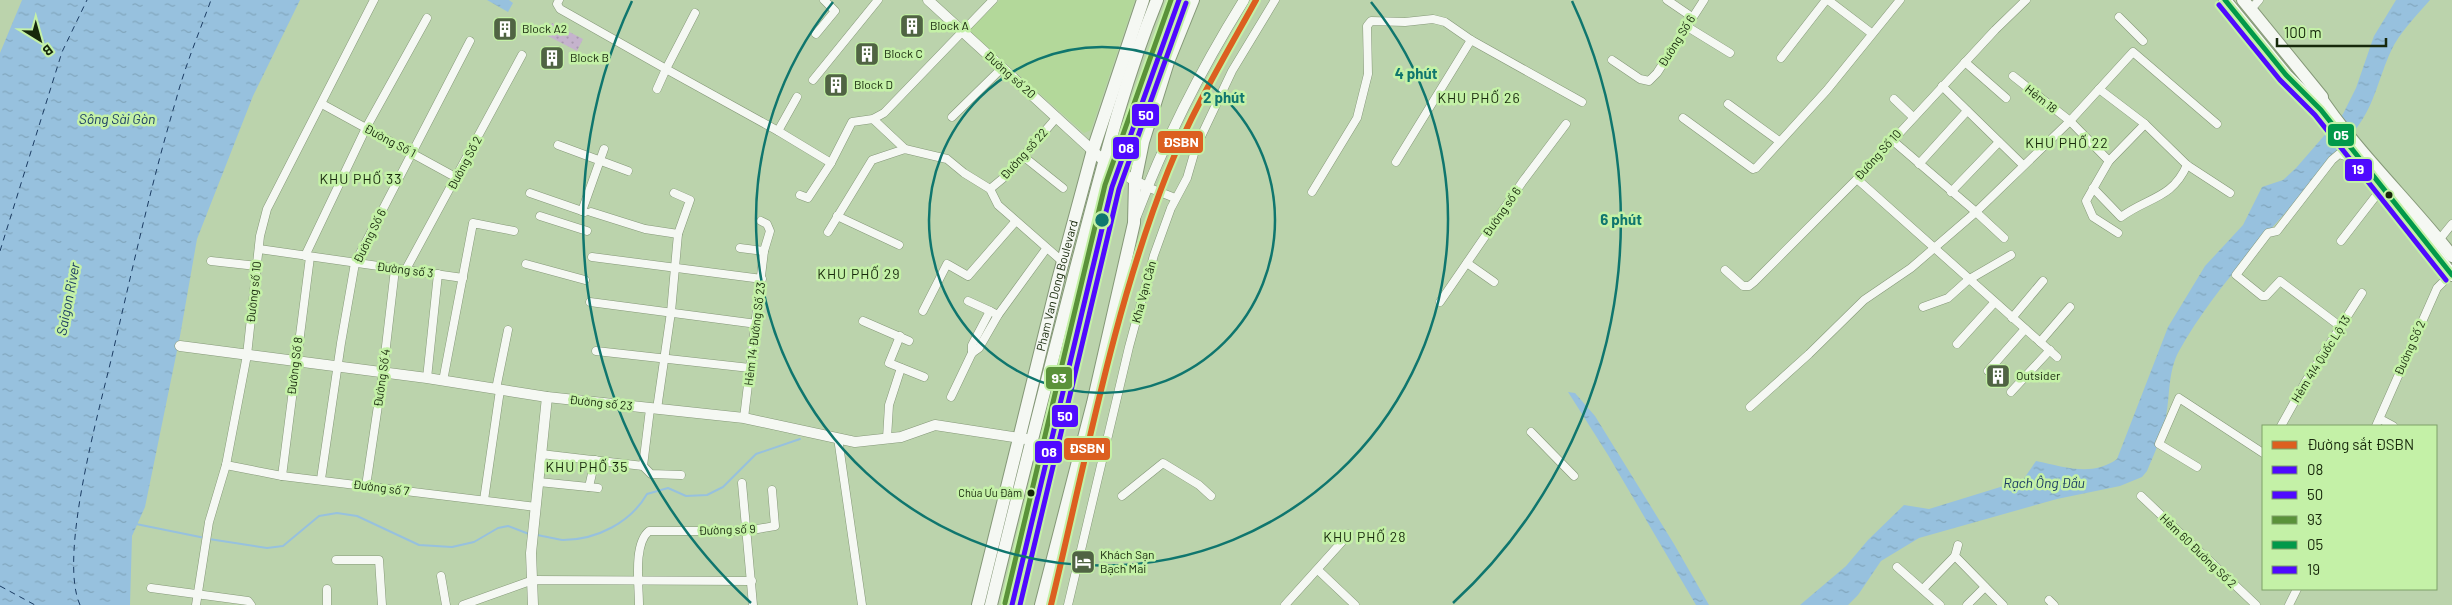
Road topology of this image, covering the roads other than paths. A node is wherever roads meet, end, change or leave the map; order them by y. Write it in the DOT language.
graph roads {
  1 [pos="374,0"];
  2 [pos="559,0"];
  3 [pos="824,0"];
  4 [pos="878,0"];
  5 [pos="928,0"];
  6 [pos="993,0"];
  7 [pos="1143,0"];
  8 [pos="1157,0"];
  9 [pos="1180,0"];
  10 [pos="1193,0"];
  11 [pos="1244,0"];
  12 [pos="1275,0"];
  13 [pos="1667,0"];
  14 [pos="1704,0"];
  15 [pos="1827,0"];
  16 [pos="1900,0"];
  17 [pos="2026,0"];
  18 [pos="2225,0"];
  19 [pos="2251,3"];
  20 [pos="695,13"];
  21 [pos="1692,17"];
  22 [pos="2119,17"];
  23 [pos="426,18"];
  24 [pos="1686,26"];
  25 [pos="962,32"];
  26 [pos="1870,32"];
  27 [pos="816,34"];
  28 [pos="1472,40"];
  29 [pos="2142,40"];
  30 [pos="470,41"];
  31 [pos="1730,53"];
  32 [pos="522,55"];
  33 [pos="1781,58"];
  34 [pos="1129,60"];
  35 [pos="1612,60"];
  36 [pos="1965,62"];
  37 [pos="1002,68"];
  38 [pos="666,69"];
  39 [pos="2013,76"];
  40 [pos="813,80"];
  41 [pos="1942,86"];
  42 [pos="657,89"];
  43 [pos="2099,89"];
  44 [pos="2312,94"];
  45 [pos="797,97"];
  46 [pos="1894,98"];
  47 [pos="2006,98"];
  48 [pos="1582,102"];
  49 [pos="322,104"];
  50 [pos="1728,104"];
  51 [pos="1967,110"];
  52 [pos="952,117"];
  53 [pos="1057,117"];
  54 [pos="1913,117"];
  55 [pos="1683,118"];
  56 [pos="873,119"];
  57 [pos="2070,121"];
  58 [pos="1566,124"];
  59 [pos="2145,124"];
  60 [pos="2218,124"];
  61 [pos="366,128"];
  62 [pos="778,131"];
  63 [pos="1892,140"];
  64 [pos="1778,141"];
  65 [pos="1999,142"];
  66 [pos="558,145"];
  67 [pos="604,149"];
  68 [pos="905,149"];
  69 [pos="1093,150"];
  70 [pos="413,153"];
  71 [pos="1024,156"];
  72 [pos="2362,158"];
  73 [pos="600,160"];
  74 [pos="1104,161"];
  75 [pos="2109,161"];
  76 [pos="1396,162"];
  77 [pos="831,163"];
  78 [pos="1919,164"];
  79 [pos="2023,165"];
  80 [pos="2187,165"];
  81 [pos="628,171"];
  82 [pos="1118,171"];
  83 [pos="457,178"];
  84 [pos="1857,179"];
  85 [pos="1135,181"];
  86 [pos="1147,186"];
  87 [pos="1063,188"];
  88 [pos="2094,188"];
  89 [pos="2382,188"];
  90 [pos="990,189"];
  91 [pos="1312,192"];
  92 [pos="1951,192"];
  93 [pos="530,193"];
  94 [pos="674,193"];
  95 [pos="2230,193"];
  96 [pos="800,194"];
  97 [pos="1175,198"];
  98 [pos="587,212"];
  99 [pos="1976,212"];
  100 [pos="540,216"];
  101 [pos="837,216"];
  102 [pos="761,222"];
  103 [pos="1015,222"];
  104 [pos="1134,224"];
  105 [pos="2452,224"];
  106 [pos="514,231"];
  107 [pos="587,231"];
  108 [pos="828,232"];
  109 [pos="2118,233"];
  110 [pos="678,234"];
  111 [pos="2004,238"];
  112 [pos="2439,240"];
  113 [pos="2341,241"];
  114 [pos="900,245"];
  115 [pos="1933,247"];
  116 [pos="740,248"];
  117 [pos="1046,249"];
  118 [pos="259,250"];
  119 [pos="764,251"];
  120 [pos="2011,255"];
  121 [pos="307,256"];
  122 [pos="2452,256"];
  123 [pos="592,257"];
  124 [pos="211,261"];
  125 [pos="1063,262"];
  126 [pos="355,263"];
  127 [pos="1467,263"];
  128 [pos="526,264"];
  129 [pos="257,266"];
  130 [pos="675,267"];
  131 [pos="395,270"];
  132 [pos="405,270"];
  133 [pos="1725,270"];
  134 [pos="438,274"];
  135 [pos="2451,275"];
  136 [pos="463,278"];
  137 [pos="762,279"];
  138 [pos="585,280"];
  139 [pos="1968,280"];
  140 [pos="2043,281"];
  141 [pos="1494,282"];
  142 [pos="2362,293"];
  143 [pos="968,301"];
  144 [pos="590,302"];
  145 [pos="1440,302"];
  146 [pos="1994,303"];
  147 [pos="2070,306"];
  148 [pos="1923,307"];
  149 [pos="990,311"];
  150 [pos="671,312"];
  151 [pos="922,312"];
  152 [pos="998,315"];
  153 [pos="2012,318"];
  154 [pos="863,321"];
  155 [pos="757,324"];
  156 [pos="2341,327"];
  157 [pos="2025,329"];
  158 [pos="508,330"];
  159 [pos="900,336"];
  160 [pos="910,341"];
  161 [pos="2040,342"];
  162 [pos="1957,344"];
  163 [pos="180,346"];
  164 [pos="2050,350"];
  165 [pos="596,351"];
  166 [pos="972,353"];
  167 [pos="247,355"];
  168 [pos="2057,357"];
  169 [pos="665,358"];
  170 [pos="296,361"];
  171 [pos="338,367"];
  172 [pos="750,368"];
  173 [pos="901,368"];
  174 [pos="1988,371"];
  175 [pos="383,372"];
  176 [pos="924,377"];
  177 [pos="427,378"];
  178 [pos="443,381"];
  179 [pos="498,390"];
  180 [pos="2011,392"];
  181 [pos="547,397"];
  182 [pos="950,397"];
  183 [pos="1750,407"];
  184 [pos="653,409"];
  185 [pos="744,418"];
  186 [pos="2378,423"];
  187 [pos="2282,425"];
  188 [pos="1531,432"];
  189 [pos="838,438"];
  190 [pos="887,438"];
  191 [pos="1025,439"];
  192 [pos="2262,452"];
  193 [pos="542,454"];
  194 [pos="595,460"];
  195 [pos="226,465"];
  196 [pos="643,466"];
  197 [pos="2197,467"];
  198 [pos="681,475"];
  199 [pos="282,476"];
  200 [pos="1574,476"];
  201 [pos="321,479"];
  202 [pos="539,482"];
  203 [pos="742,484"];
  204 [pos="366,486"];
  205 [pos="589,487"];
  206 [pos="598,488"];
  207 [pos="772,490"];
  208 [pos="1122,496"];
  209 [pos="1211,496"];
  210 [pos="2141,496"];
  211 [pos="484,500"];
  212 [pos="536,511"];
  213 [pos="746,531"];
  214 [pos="1349,534"];
  215 [pos="1958,544"];
  216 [pos="1955,556"];
  217 [pos="336,560"];
  218 [pos="1897,567"];
  219 [pos="1318,570"];
  220 [pos="441,576"];
  221 [pos="533,580"];
  222 [pos="640,581"];
  223 [pos="752,581"];
  224 [pos="1985,587"];
  225 [pos="150,588"];
  226 [pos="327,589"];
  227 [pos="1923,589"];
  228 [pos="2296,590"];
  229 [pos="198,595"];
  230 [pos="480,602"];
  231 [pos="196,605"];
  232 [pos="251,605"];
  233 [pos="328,605"];
  234 [pos="382,605"];
  235 [pos="446,605"];
  236 [pos="463,605"];
  237 [pos="532,605"];
  238 [pos="639,605"];
  239 [pos="753,605"];
  240 [pos="862,605"];
  241 [pos="978,605"];
  242 [pos="990,605"];
  243 [pos="1012,605"];
  244 [pos="1040,605"];
  245 [pos="1068,605"];
  246 [pos="1287,605"];
  247 [pos="1355,605"];
  248 [pos="1940,605"];
  249 [pos="1967,605"];
  250 [pos="2003,605"];
  251 [pos="2256,605"];
  252 [pos="2289,605"];
  1 -- 49 [label="street, Đường số 10"];
  2 -- 38 [label="street"];
  3 -- 27 [label="street"];
  4 -- 40 [label="street"];
  5 -- 25 [label="street, Đường số 20"];
  6 -- 25 [label="street"];
  7 -- 34 [label="main road, Pham Van Dong Boulevard"];
  8 -- 34 [label="main road, Pham Van Dong Boulevard"];
  9 -- 82 [label="main road"];
  10 -- 85 [label="main road"];
  11 -- 86 [label="street"];
  12 -- 97 [label="street, Kha Vạn Cân"];
  13 -- 21 [label="street"];
  14 -- 21 [label="street, Đường Số 6"];
  15 -- 26 [label="street"];
  15 -- 33 [label="street"];
  16 -- 64 [label="street"];
  17 -- 36 [label="street, Đường Số 10"];
  18 -- 44 [label="main road"];
  19 -- 44 [label="main road"];
  20 -- 38 [label="street"];
  21 -- 24 [label="street, Đường Số 6"];
  22 -- 29 [label="street"];
  23 -- 61 [label="street"];
  24 -- 31 [label="street"];
  24 -- 35 [label="street, Đường Số 6"];
  25 -- 37 [label="street, Đường số 20"];
  25 -- 56 [label="street"];
  28 -- 48 [label="street"];
  28 -- 76 [label="street"];
  28 -- 91 [label="street"];
  30 -- 70 [label="street, Đường Số 6"];
  32 -- 83 [label="street, Đường Số 2"];
  34 -- 69 [label="main road, Pham Van Dong Boulevard"];
  34 -- 74 [label="main road, Pham Van Dong Boulevard"];
  36 -- 41 [label="street, Đường Số 10"];
  36 -- 47 [label="street"];
  37 -- 52 [label="street"];
  37 -- 53 [label="street, Đường số 20"];
  38 -- 42 [label="street"];
  38 -- 62 [label="street"];
  39 -- 57 [label="street, Hẻm 18"];
  41 -- 51 [label="street"];
  41 -- 54 [label="street, Đường Số 10"];
  43 -- 57 [label="street"];
  43 -- 59 [label="street"];
  43 -- 60 [label="street"];
  44 -- 72 [label="main road"];
  45 -- 62 [label="street"];
  46 -- 54 [label="street"];
  49 -- 61 [label="street, Đường Số 1"];
  49 -- 118 [label="street, Đường số 10"];
  50 -- 64 [label="street"];
  51 -- 65 [label="street"];
  51 -- 78 [label="street"];
  53 -- 69 [label="street, Đường số 20"];
  53 -- 71 [label="street, Đường số 22"];
  54 -- 63 [label="street, Đường Số 10"];
  55 -- 64 [label="street"];
  56 -- 68 [label="street"];
  56 -- 77 [label="street"];
  57 -- 75 [label="street, Hẻm 18"];
  57 -- 79 [label="street"];
  58 -- 127 [label="street, Đường số 6"];
  59 -- 75 [label="street"];
  59 -- 80 [label="street"];
  61 -- 70 [label="street, Đường Số 1"];
  61 -- 121 [label="street, Đường Số 8"];
  62 -- 77 [label="street"];
  63 -- 78 [label="street"];
  63 -- 84 [label="street, Đường Số 10"];
  65 -- 79 [label="street"];
  65 -- 92 [label="street"];
  66 -- 73 [label="street"];
  67 -- 73 [label="street"];
  68 -- 90 [label="street, Đường số 22"];
  68 -- 101 [label="street"];
  69 -- 74 [label="street, Đường số 20"];
  69 -- 125 [label="main road, Pham Van Dong Boulevard"];
  70 -- 83 [label="street, Đường Số 1"];
  70 -- 126 [label="street, Đường Số 6"];
  71 -- 87 [label="street"];
  71 -- 90 [label="street, Đường số 22"];
  72 -- 89 [label="main road"];
  72 -- 112 [label="main road"];
  72 -- 156 [label="street"];
  73 -- 81 [label="street"];
  73 -- 98 [label="street"];
  74 -- 82 [label="street, Đường số 20"];
  74 -- 191 [label="main road, Pham Van Dong Boulevard"];
  75 -- 88 [label="street"];
  77 -- 96 [label="street"];
  78 -- 92 [label="street"];
  79 -- 99 [label="street"];
  80 -- 88 [label="street"];
  80 -- 95 [label="street"];
  82 -- 85 [label="street, Đường số 20"];
  82 -- 243 [label="main road"];
  83 -- 132 [label="street, Đường Số 2"];
  84 -- 115 [label="street"];
  84 -- 133 [label="street, Đường Số 10"];
  85 -- 86 [label="street, Đường số 20"];
  85 -- 104 [label="main road"];
  86 -- 97 [label="street"];
  86 -- 104 [label="street"];
  88 -- 109 [label="street"];
  89 -- 113 [label="street"];
  89 -- 135 [label="main road"];
  90 -- 103 [label="street, Đường số 22"];
  92 -- 99 [label="street"];
  93 -- 98 [label="street"];
  94 -- 110 [label="street"];
  97 -- 245 [label="street, Kha Vạn Cân"];
  98 -- 110 [label="street"];
  99 -- 111 [label="street"];
  99 -- 115 [label="street"];
  100 -- 107 [label="street"];
  101 -- 108 [label="street"];
  101 -- 114 [label="street"];
  102 -- 119 [label="street, Hẻm 14 Đường Số 23"];
  103 -- 117 [label="street, Đường số 22"];
  103 -- 151 [label="street"];
  104 -- 244 [label="main road"];
  105 -- 112 [label="street"];
  106 -- 136 [label="street"];
  110 -- 130 [label="street"];
  112 -- 122 [label="main road"];
  115 -- 139 [label="street"];
  115 -- 183 [label="street"];
  116 -- 119 [label="street"];
  117 -- 125 [label="street, Đường số 22"];
  117 -- 152 [label="street"];
  118 -- 121 [label="street, Đường số 3"];
  118 -- 129 [label="street, Đường số 10"];
  119 -- 137 [label="street, Hẻm 14 Đường Số 23"];
  120 -- 139 [label="street"];
  121 -- 126 [label="street, Đường số 3"];
  121 -- 170 [label="street, Đường Số 8"];
  123 -- 130 [label="street"];
  124 -- 129 [label="street"];
  125 -- 191 [label="main road, Pham Van Dong Boulevard"];
  126 -- 131 [label="street, Đường số 3"];
  126 -- 171 [label="street, Đường Số 6"];
  127 -- 141 [label="street"];
  127 -- 145 [label="street, Đường số 6"];
  128 -- 138 [label="street"];
  129 -- 167 [label="street, Đường số 10"];
  130 -- 137 [label="street"];
  130 -- 150 [label="street"];
  131 -- 132 [label="street, Đường số 3"];
  131 -- 175 [label="street, Đường Số 4"];
  132 -- 134 [label="street, Đường số 3"];
  134 -- 136 [label="street, Đường số 3"];
  134 -- 177 [label="street"];
  135 -- 186 [label="street, Đường Số 2"];
  136 -- 178 [label="street"];
  137 -- 155 [label="street, Hẻm 14 Đường Số 23"];
  139 -- 146 [label="street"];
  139 -- 148 [label="street"];
  140 -- 153 [label="street"];
  142 -- 156 [label="street, Hẻm 414 Quốc Lộ 13"];
  143 -- 149 [label="street"];
  144 -- 150 [label="street"];
  146 -- 153 [label="street"];
  146 -- 162 [label="street"];
  147 -- 161 [label="street"];
  149 -- 152 [label="street"];
  149 -- 166 [label="street"];
  150 -- 155 [label="street"];
  150 -- 169 [label="street"];
  152 -- 166 [label="street"];
  153 -- 157 [label="street"];
  154 -- 159 [label="street"];
  155 -- 172 [label="street, Hẻm 14 Đường Số 23"];
  156 -- 187 [label="street, Hẻm 414 Quốc Lộ 13"];
  157 -- 161 [label="street"];
  157 -- 174 [label="street"];
  158 -- 179 [label="street"];
  159 -- 160 [label="street"];
  159 -- 173 [label="street"];
  161 -- 164 [label="street"];
  163 -- 167 [label="street, Đường số 23"];
  164 -- 168 [label="street"];
  164 -- 180 [label="street"];
  165 -- 169 [label="street"];
  166 -- 182 [label="street"];
  167 -- 170 [label="street, Đường số 23"];
  167 -- 195 [label="street, Đường số 10"];
  169 -- 172 [label="street"];
  169 -- 184 [label="street"];
  170 -- 171 [label="street, Đường số 23"];
  170 -- 199 [label="street, Đường Số 8"];
  171 -- 175 [label="street, Đường số 23"];
  171 -- 201 [label="street, Đường Số 6"];
  172 -- 185 [label="street, Hẻm 14 Đường Số 23"];
  173 -- 176 [label="street"];
  173 -- 190 [label="street"];
  175 -- 177 [label="street, Đường số 23"];
  175 -- 204 [label="street, Đường Số 4"];
  177 -- 178 [label="street, Đường số 23"];
  178 -- 179 [label="street, Đường số 23"];
  179 -- 181 [label="street, Đường số 23"];
  179 -- 211 [label="street"];
  181 -- 184 [label="street, Đường số 23"];
  181 -- 193 [label="street"];
  184 -- 185 [label="street, Đường số 23"];
  184 -- 196 [label="street"];
  185 -- 189 [label="street, Đường số 23"];
  188 -- 200 [label="street"];
  189 -- 190 [label="street, Đường số 23"];
  189 -- 240 [label="street"];
  190 -- 191 [label="street, Đường số 23"];
  191 -- 241 [label="main road, Pham Van Dong Boulevard"];
  191 -- 242 [label="main road, Pham Van Dong Boulevard"];
  192 -- 197 [label="street"];
  193 -- 194 [label="street"];
  193 -- 202 [label="street"];
  194 -- 196 [label="street"];
  194 -- 205 [label="street"];
  195 -- 199 [label="street, Đường số 7"];
  195 -- 229 [label="street, Đường số 10"];
  196 -- 198 [label="street"];
  199 -- 201 [label="street, Đường số 7"];
  201 -- 204 [label="street, Đường số 7"];
  202 -- 205 [label="street"];
  202 -- 212 [label="street"];
  203 -- 213 [label="street"];
  204 -- 211 [label="street, Đường số 7"];
  205 -- 206 [label="street"];
  207 -- 213 [label="street, Đường số 9"];
  208 -- 209 [label="street"];
  210 -- 251 [label="street, Hẻm 60 Đường Số 2"];
  211 -- 212 [label="street, Đường số 7"];
  212 -- 221 [label="street"];
  213 -- 222 [label="street, Đường số 9"];
  213 -- 223 [label="street"];
  214 -- 219 [label="street"];
  215 -- 216 [label="street"];
  216 -- 224 [label="street"];
  216 -- 227 [label="street"];
  217 -- 234 [label="street"];
  218 -- 227 [label="street"];
  219 -- 246 [label="street"];
  219 -- 247 [label="street"];
  220 -- 235 [label="street"];
  221 -- 222 [label="street"];
  221 -- 230 [label="street"];
  221 -- 237 [label="street"];
  222 -- 223 [label="street"];
  222 -- 238 [label="street"];
  223 -- 239 [label="street"];
  224 -- 249 [label="street"];
  224 -- 250 [label="street"];
  225 -- 229 [label="street"];
  226 -- 233 [label="street"];
  227 -- 248 [label="street"];
  228 -- 252 [label="street"];
  229 -- 231 [label="street, Đường số 10"];
  229 -- 232 [label="street"];
  230 -- 236 [label="street"];
}
